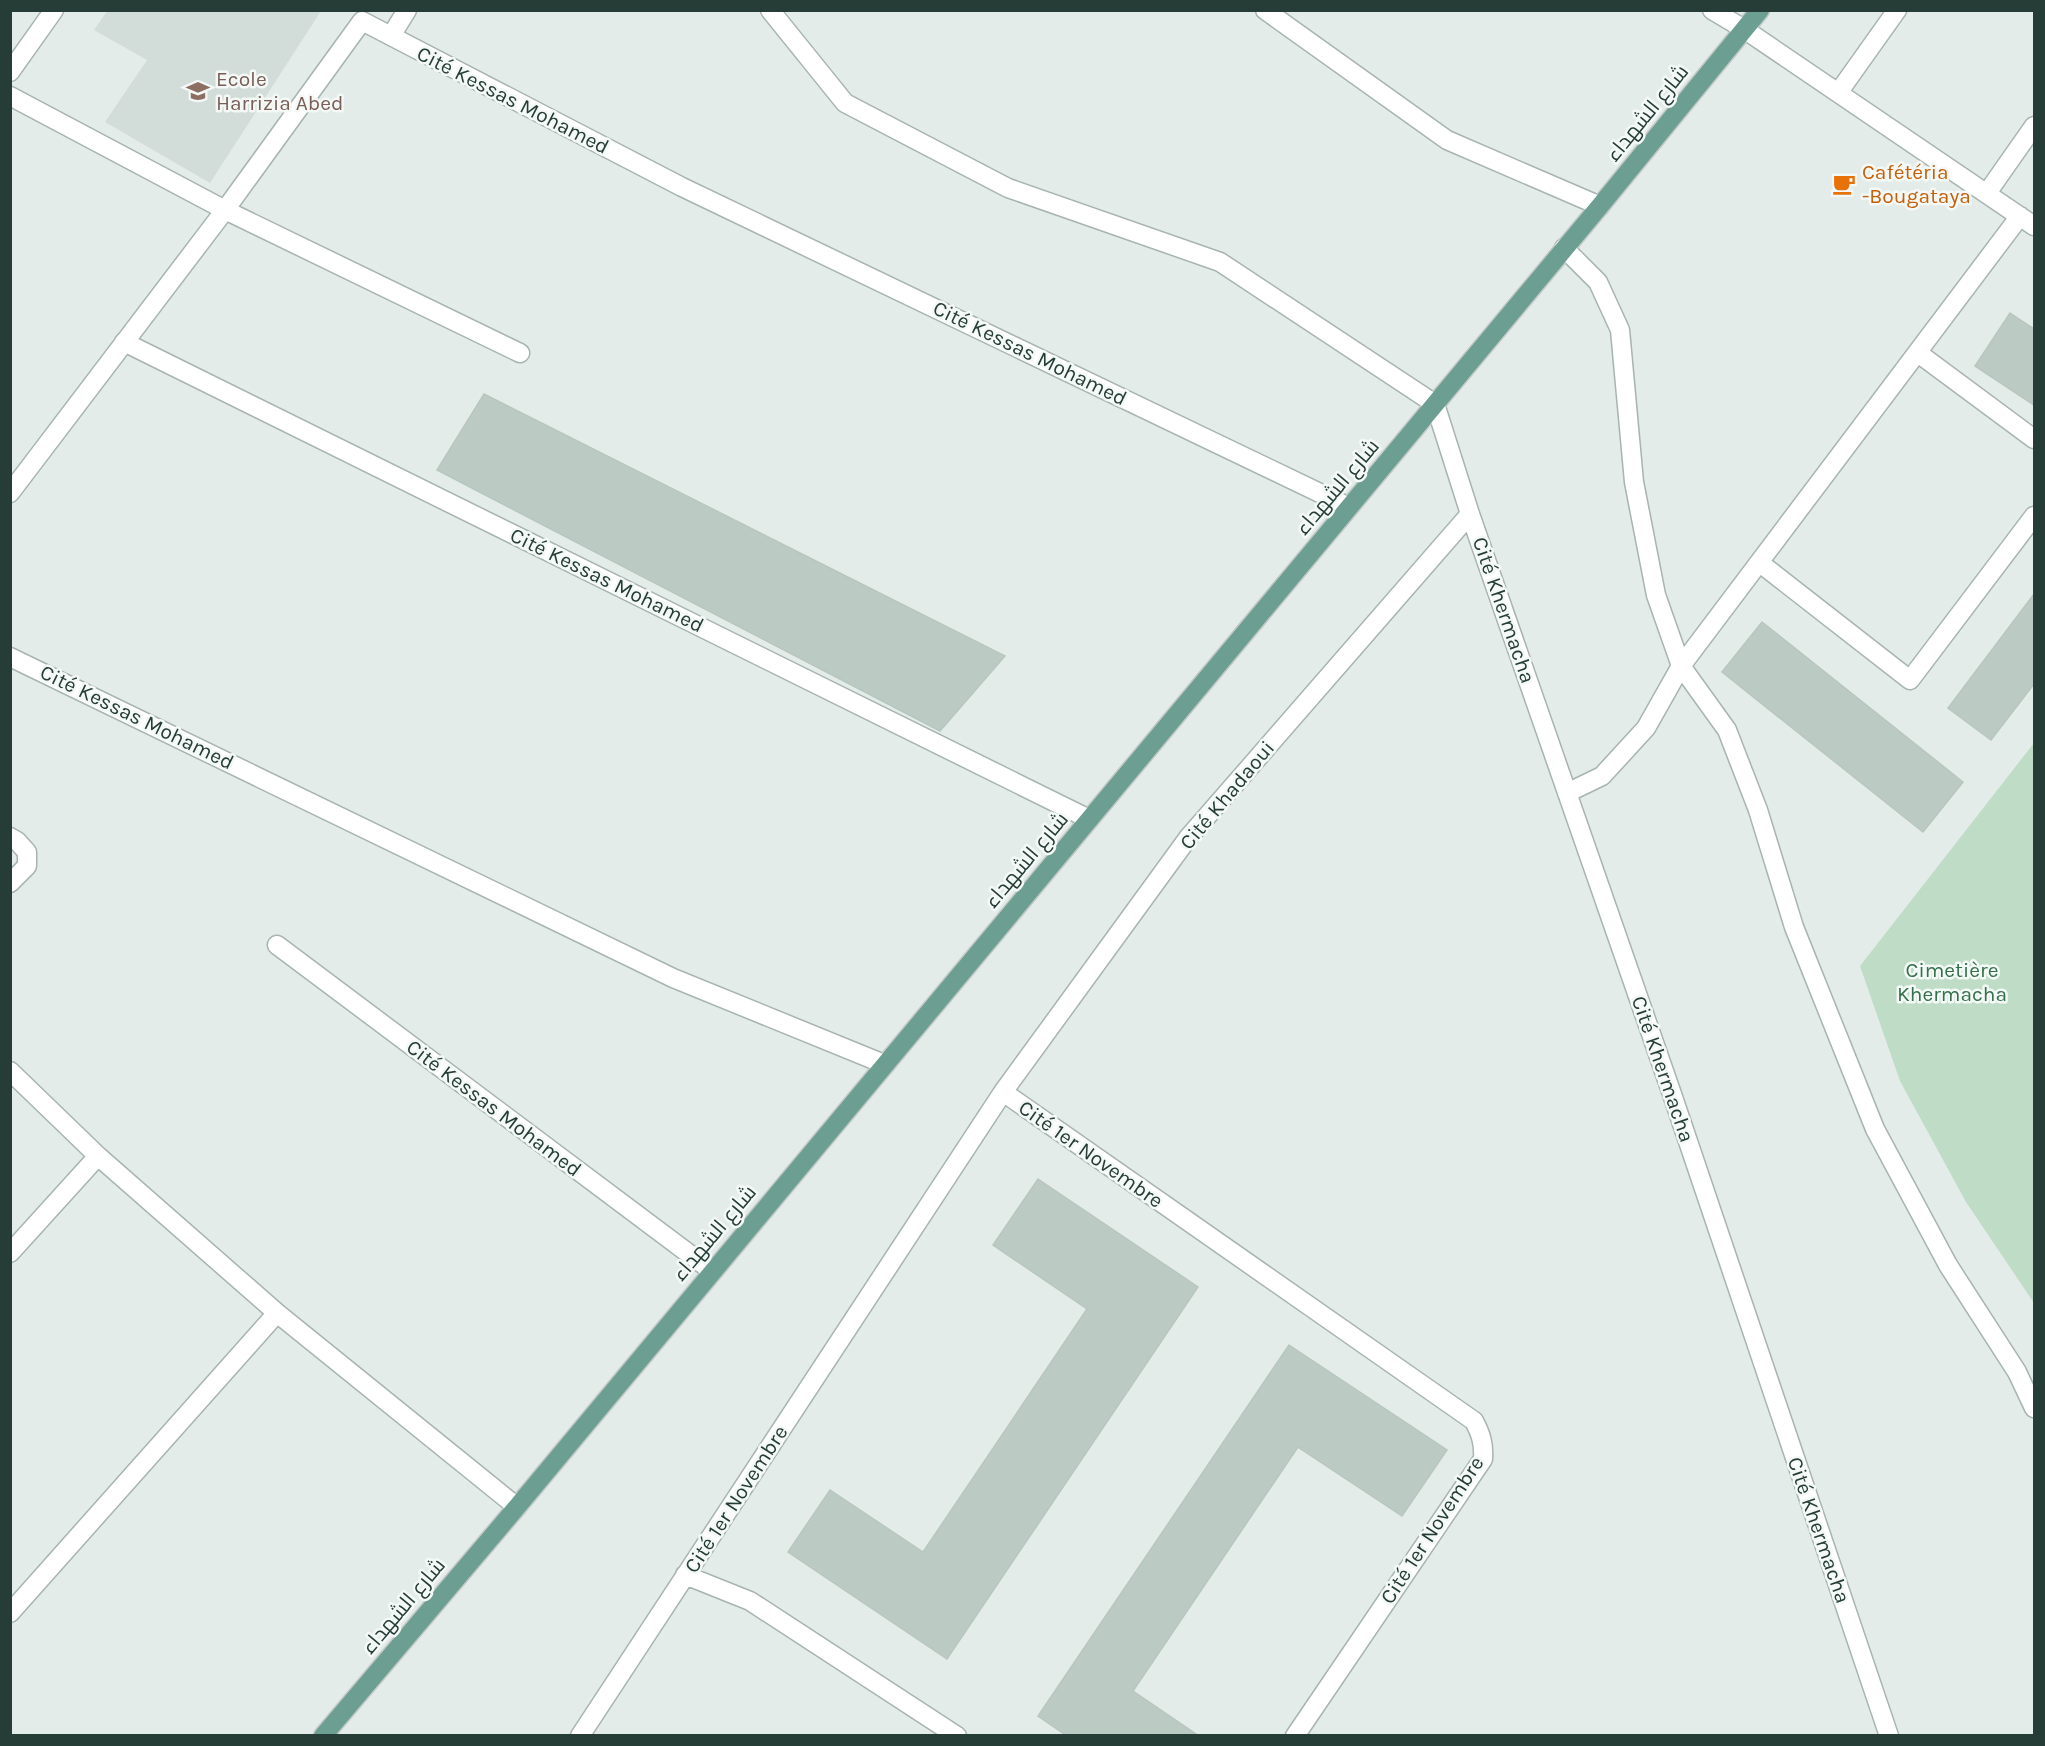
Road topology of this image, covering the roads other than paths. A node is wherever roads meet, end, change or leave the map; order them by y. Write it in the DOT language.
graph roads {
  1 [pos="54,10"];
  2 [pos="407,10"];
  3 [pos="770,10"];
  4 [pos="1264,10"];
  5 [pos="1712,10"];
  6 [pos="1760,10"];
  7 [pos="1898,10"];
  8 [pos="1744,30"];
  9 [pos="391,36"];
  10 [pos="10,72"];
  11 [pos="1838,93"];
  12 [pos="10,96"];
  13 [pos="2034,126"];
  14 [pos="1986,193"];
  15 [pos="1600,206"];
  16 [pos="225,210"];
  17 [pos="2027,221"];
  18 [pos="1564,248"];
  19 [pos="124,342"];
  20 [pos="520,353"];
  21 [pos="1918,353"];
  22 [pos="1435,404"];
  23 [pos="2034,439"];
  24 [pos="10,493"];
  25 [pos="1349,507"];
  26 [pos="1470,514"];
  27 [pos="2034,516"];
  28 [pos="1760,562"];
  29 [pos="10,657"];
  30 [pos="1682,666"];
  31 [pos="1567,793"];
  32 [pos="1089,819"];
  33 [pos="10,837"];
  34 [pos="10,883"];
  35 [pos="277,945"];
  36 [pos="884,1064"];
  37 [pos="10,1071"];
  38 [pos="1003,1092"];
  39 [pos="98,1156"];
  40 [pos="10,1253"];
  41 [pos="712,1271"];
  42 [pos="277,1313"];
  43 [pos="2034,1408"];
  44 [pos="517,1507"];
  45 [pos="685,1575"];
  46 [pos="10,1613"];
  47 [pos="323,1736"];
  48 [pos="580,1736"];
  49 [pos="957,1736"];
  50 [pos="1295,1736"];
  51 [pos="1889,1736"];
  1 -- 10 [label="street"];
  2 -- 9 [label="street, Cité Kessas Mohamed"];
  3 -- 22 [label="street"];
  4 -- 15 [label="street"];
  5 -- 8 [label="street"];
  6 -- 8 [label="main road, شارع الشهداء"];
  7 -- 11 [label="street"];
  8 -- 11 [label="street"];
  8 -- 15 [label="main road, شارع الشهداء"];
  9 -- 16 [label="street, Cité Kessas Mohamed"];
  9 -- 25 [label="street, Cité Kessas Mohamed"];
  11 -- 14 [label="street"];
  12 -- 16 [label="street"];
  13 -- 14 [label="street"];
  14 -- 17 [label="street"];
  15 -- 18 [label="main road, شارع الشهداء"];
  16 -- 19 [label="street, Cité Kessas Mohamed"];
  16 -- 20 [label="street"];
  17 -- 21 [label="street"];
  18 -- 22 [label="main road, شارع الشهداء"];
  18 -- 30 [label="street"];
  19 -- 24 [label="street, Cité Kessas Mohamed"];
  19 -- 32 [label="street, Cité Kessas Mohamed"];
  21 -- 23 [label="street"];
  21 -- 28 [label="street"];
  22 -- 25 [label="main road, شارع الشهداء"];
  22 -- 26 [label="street, Cité Khermacha"];
  25 -- 32 [label="main road, شارع الشهداء"];
  26 -- 31 [label="street, Cité Khermacha"];
  26 -- 38 [label="street, Cité Khadaoui"];
  27 -- 28 [label="street"];
  28 -- 30 [label="street"];
  29 -- 36 [label="street, Cité Kessas Mohamed"];
  30 -- 31 [label="street"];
  30 -- 43 [label="street"];
  31 -- 51 [label="street, Cité Khermacha"];
  32 -- 36 [label="main road, شارع الشهداء"];
  33 -- 34 [label="street"];
  35 -- 41 [label="street, Cité Kessas Mohamed"];
  36 -- 41 [label="main road, شارع الشهداء"];
  37 -- 39 [label="street"];
  38 -- 45 [label="street, Cité 1er Novembre"];
  38 -- 50 [label="street, Cité 1er Novembre"];
  39 -- 40 [label="street"];
  39 -- 42 [label="street"];
  41 -- 44 [label="main road, شارع الشهداء"];
  42 -- 44 [label="street"];
  42 -- 46 [label="street"];
  44 -- 47 [label="main road, شارع الشهداء"];
  45 -- 48 [label="street, Cité 1er Novembre"];
  45 -- 49 [label="street"];
}
